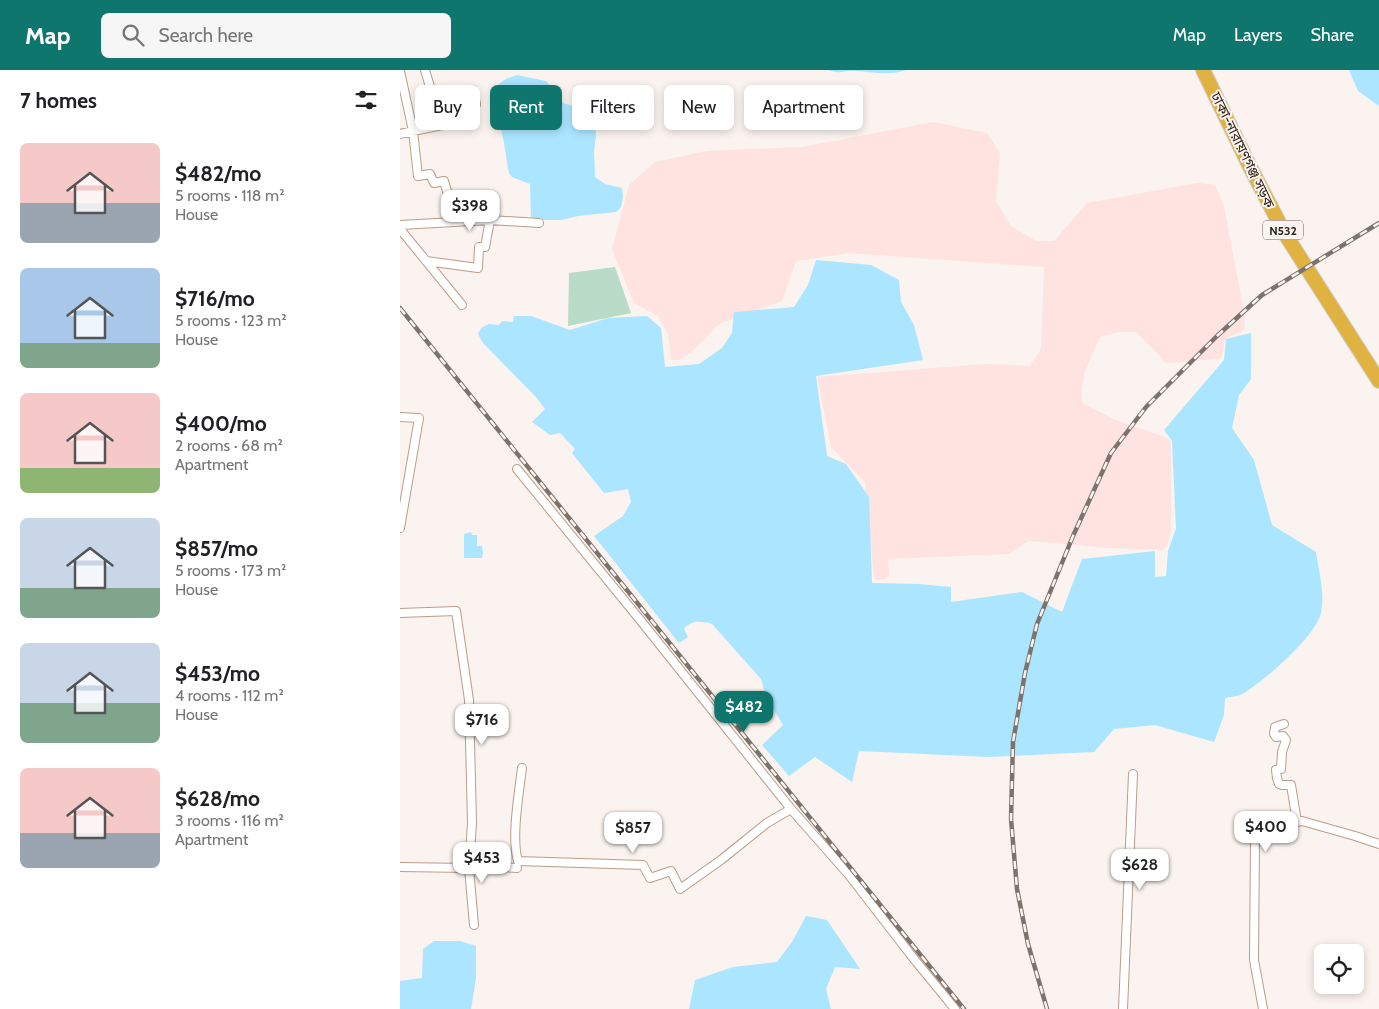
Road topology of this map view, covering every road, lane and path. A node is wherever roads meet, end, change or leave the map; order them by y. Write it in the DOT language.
graph roads {
  1 [pos="425,70"];
  2 [pos="1203,70"];
  3 [pos="400,71"];
  4 [pos="413,130"];
  5 [pos="400,134"];
  6 [pos="490,220"];
  7 [pos="456,222"];
  8 [pos="539,222"];
  9 [pos="400,225"];
  10 [pos="400,229"];
  11 [pos="426,261"];
  12 [pos="462,305"];
  13 [pos="1379,381"];
  14 [pos="400,417"];
  15 [pos="517,469"];
  16 [pos="400,528"];
  17 [pos="400,613"];
  18 [pos="1284,724"];
  19 [pos="522,768"];
  20 [pos="1133,774"];
  21 [pos="790,809"];
  22 [pos="1297,822"];
  23 [pos="1379,844"];
  24 [pos="400,868"];
  25 [pos="469,868"];
  26 [pos="517,868"];
  27 [pos="474,925"];
  28 [pos="955,1009"];
  29 [pos="1123,1009"];
  30 [pos="1263,1009"];
  1 -- 4 [label="street"];
  2 -- 13 [label="highway, ঢাকা-নারায়ণগঞ্জ সড়ক / N532"];
  3 -- 4 [label="street"];
  4 -- 5 [label="street"];
  4 -- 7 [label="street"];
  6 -- 7 [label="street"];
  6 -- 8 [label="street"];
  6 -- 11 [label="street"];
  7 -- 9 [label="street"];
  10 -- 11 [label="street"];
  11 -- 12 [label="street"];
  14 -- 16 [label="street"];
  15 -- 21 [label="street"];
  17 -- 25 [label="street"];
  18 -- 22 [label="street"];
  19 -- 21 [label="street"];
  20 -- 29 [label="street"];
  21 -- 28 [label="street"];
  22 -- 23 [label="street"];
  22 -- 30 [label="street"];
  24 -- 25 [label="street"];
  25 -- 26 [label="street"];
  25 -- 27 [label="street"];
}
